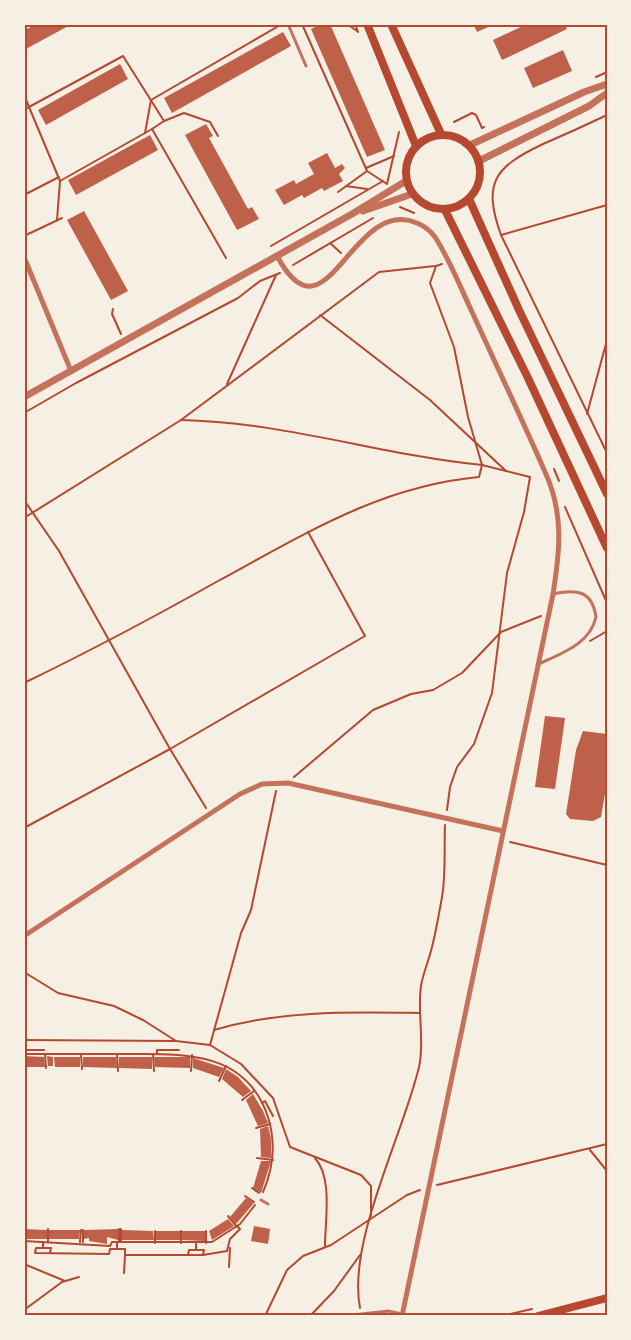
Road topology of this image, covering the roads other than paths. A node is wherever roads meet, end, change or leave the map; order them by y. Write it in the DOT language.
graph roads {
  1 [pos="288,24"];
  2 [pos="367,24"];
  3 [pos="391,24"];
  4 [pos="306,66"];
  5 [pos="607,84"];
  6 [pos="607,93"];
  7 [pos="441,134"];
  8 [pos="470,145"];
  9 [pos="416,146"];
  10 [pos="479,161"];
  11 [pos="406,181"];
  12 [pos="412,194"];
  13 [pos="470,199"];
  14 [pos="445,210"];
  15 [pos="352,214"];
  16 [pos="24,256"];
  17 [pos="277,256"];
  18 [pos="71,371"];
  19 [pos="24,397"];
  20 [pos="607,494"];
  21 [pos="607,548"];
  22 [pos="553,594"];
  23 [pos="538,665"];
  24 [pos="503,831"];
  25 [pos="24,936"];
  26 [pos="261,1200"];
  27 [pos="268,1204"];
  28 [pos="607,1298"];
  29 [pos="403,1315"];
  30 [pos="344,1316"];
  31 [pos="538,1316"];
  1 -- 4 [label="lane"];
  2 -- 9 [label="main road"];
  3 -- 7 [label="main road"];
  5 -- 8 [label="street"];
  6 -- 10 [label="street"];
  7 -- 8 [label="main road"];
  7 -- 9 [label="main road"];
  8 -- 10 [label="main road"];
  9 -- 11 [label="main road"];
  10 -- 13 [label="main road"];
  11 -- 12 [label="main road"];
  11 -- 15 [label="street"];
  12 -- 14 [label="main road"];
  12 -- 15 [label="street"];
  13 -- 14 [label="main road"];
  13 -- 20 [label="main road"];
  14 -- 21 [label="main road"];
  15 -- 17 [label="street"];
  16 -- 18 [label="street"];
  17 -- 18 [label="street"];
  17 -- 22 [label="street"];
  18 -- 19 [label="street"];
  22 -- 23 [label="street"];
  22 -- 23 [label="lane"];
  23 -- 24 [label="street"];
  24 -- 25 [label="street"];
  24 -- 29 [label="street"];
  26 -- 27 [label="lane"];
  28 -- 31 [label="main road"];
  29 -- 30 [label="lane"];
}
